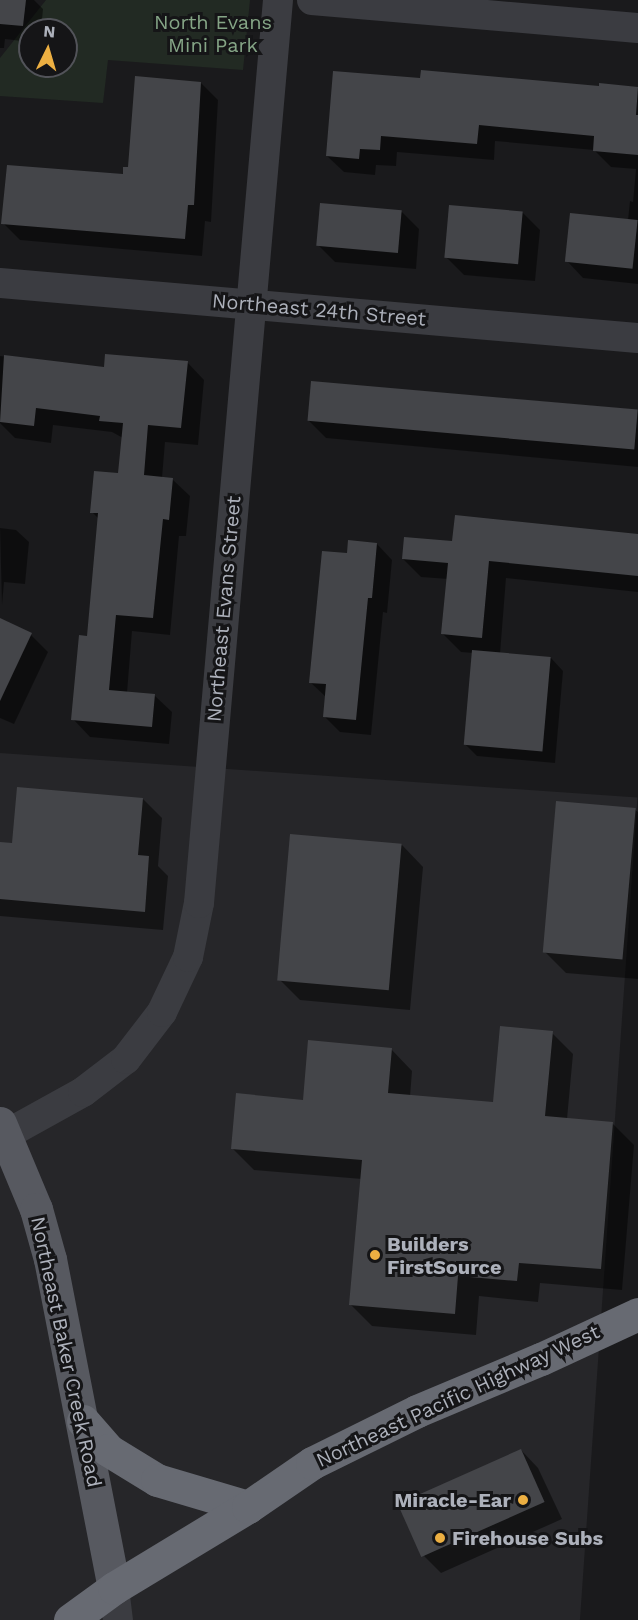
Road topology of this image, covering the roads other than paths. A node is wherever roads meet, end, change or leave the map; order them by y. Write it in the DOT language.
graph roads {
  1 [pos="278,0"];
  2 [pos="312,0"];
  3 [pos="575,12"];
  4 [pos="638,28"];
  5 [pos="0,283"];
  6 [pos="250,303"];
  7 [pos="638,338"];
  8 [pos="3,1128"];
  9 [pos="638,1314"];
  10 [pos="83,1421"];
  11 [pos="248,1507"];
  12 [pos="114,1588"];
  13 [pos="70,1620"];
  14 [pos="118,1620"];
  1 -- 6 [label="street, Northeast Evans Street"];
  2 -- 3 [label="street"];
  3 -- 4 [label="street"];
  5 -- 6 [label="street, Northeast 24th Street"];
  6 -- 7 [label="street, Northeast 24th Street"];
  6 -- 8 [label="street, Northeast Evans Street"];
  8 -- 10 [label="main road, Northeast Baker Creek Road"];
  9 -- 11 [label="highway, Northeast Pacific Highway West"];
  10 -- 11 [label="highway"];
  10 -- 12 [label="main road, Northeast Baker Creek Road"];
  11 -- 12 [label="highway, Northeast Pacific Highway West"];
  12 -- 13 [label="highway, Northeast Pacific Highway West"];
  12 -- 14 [label="street"];
}
